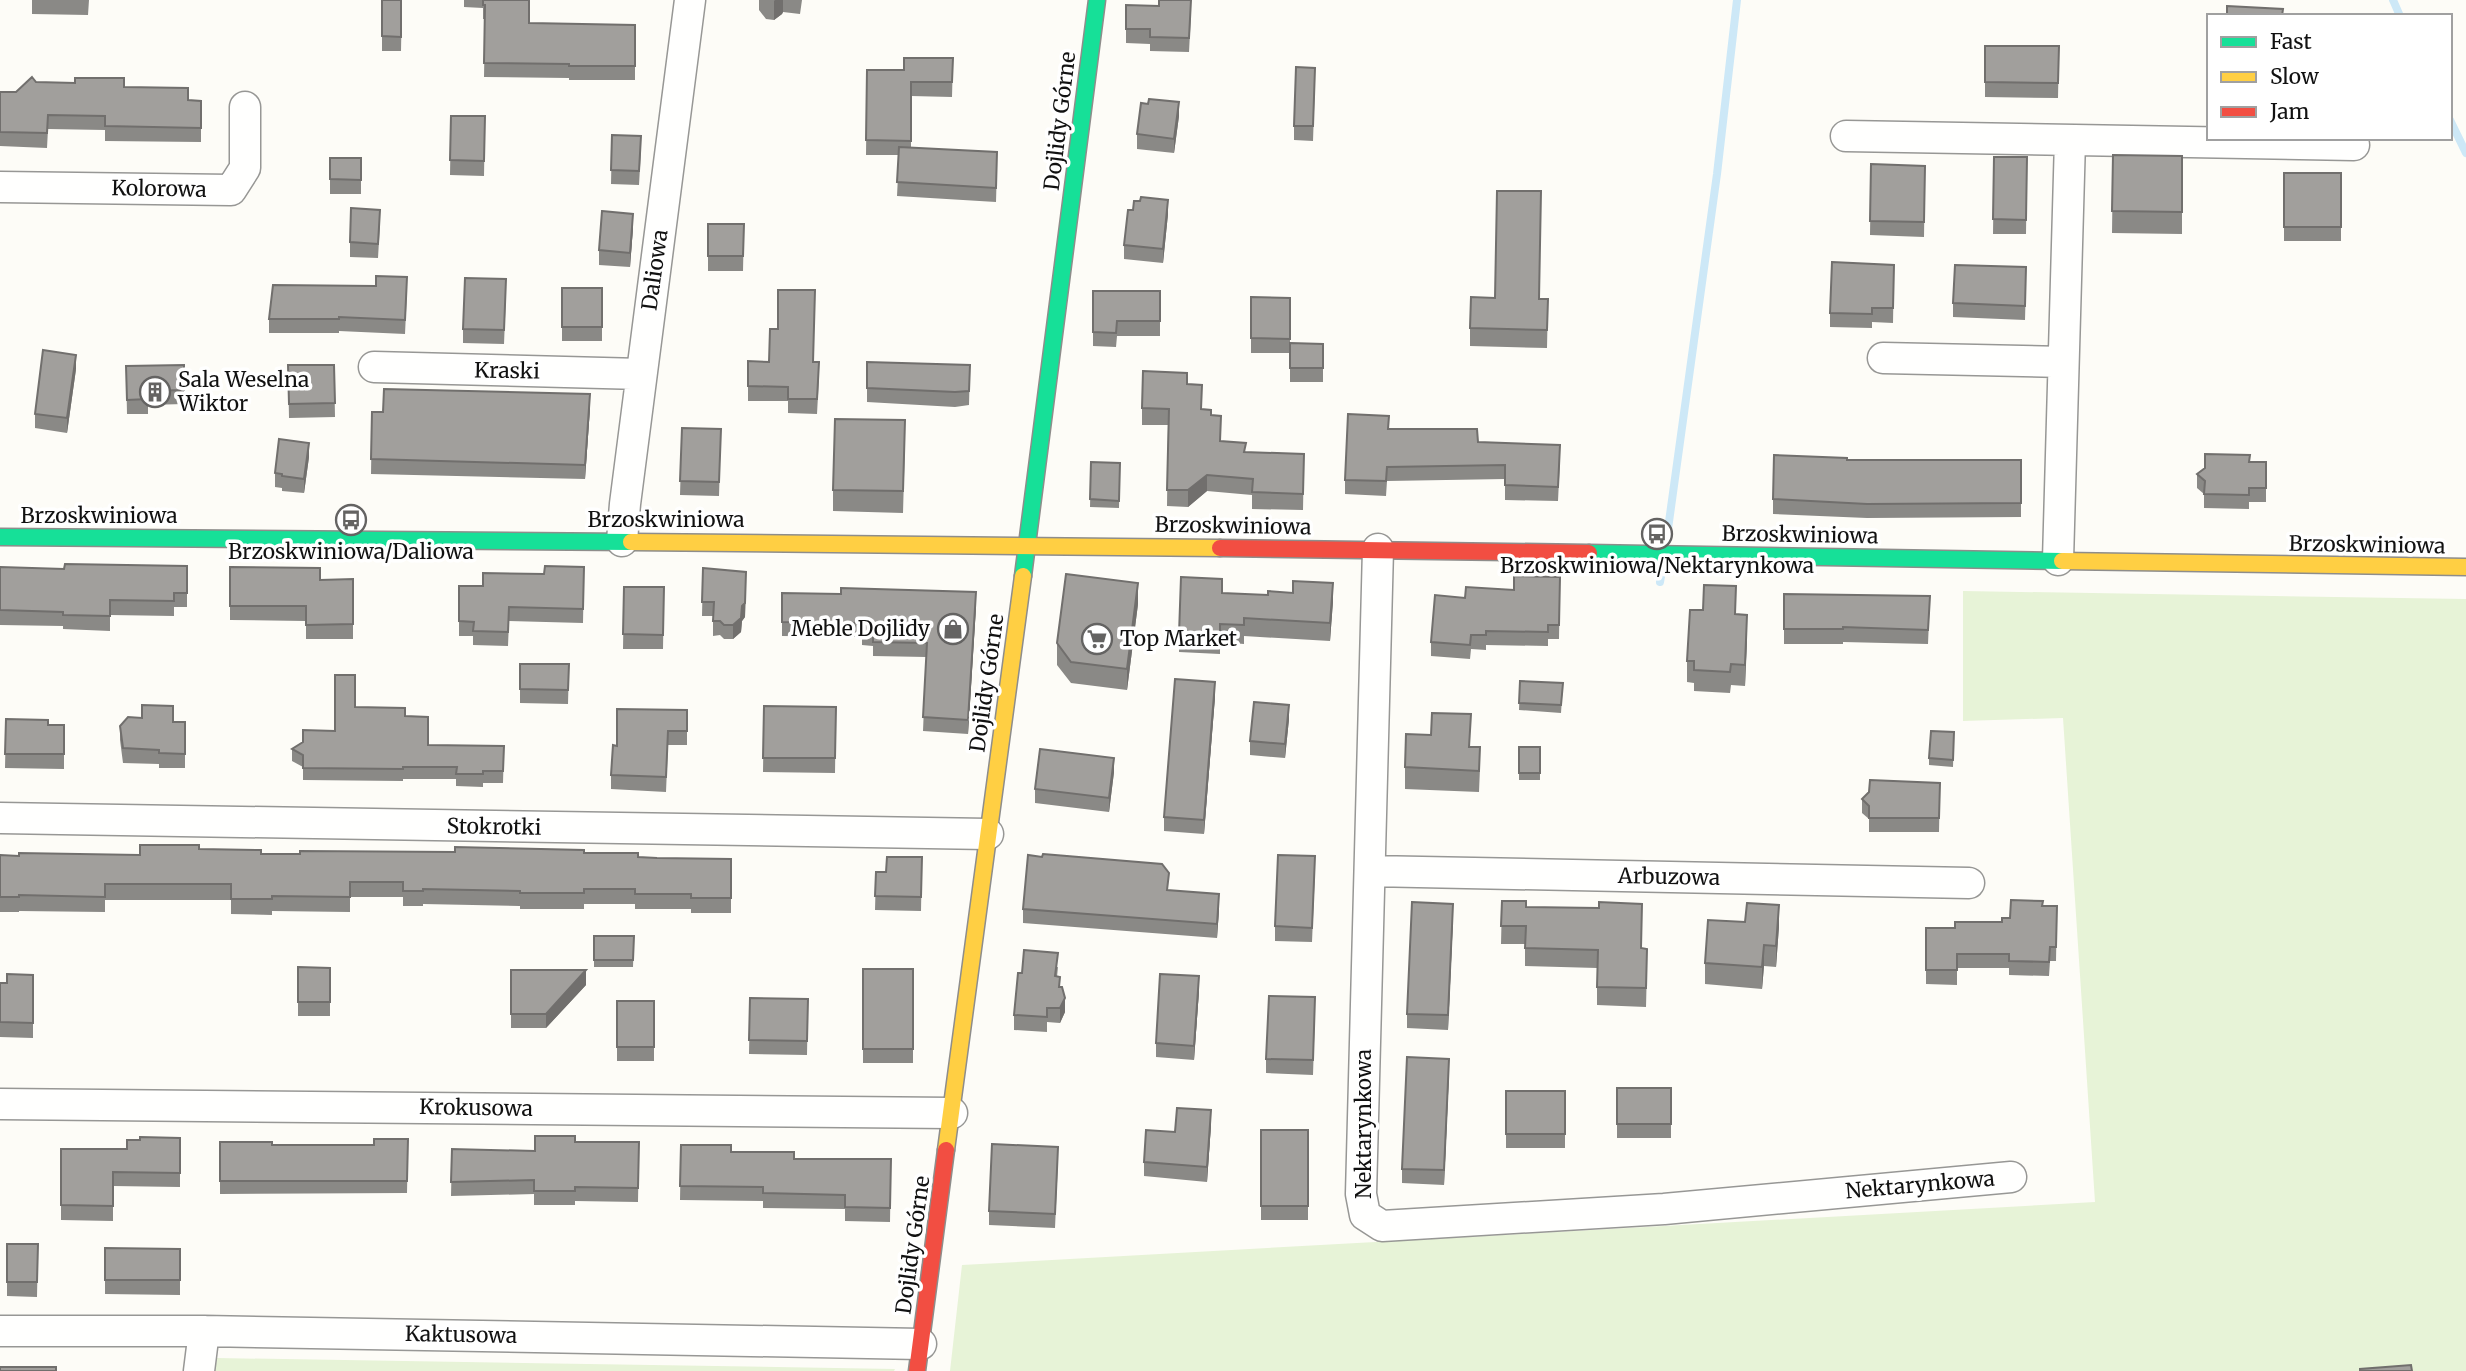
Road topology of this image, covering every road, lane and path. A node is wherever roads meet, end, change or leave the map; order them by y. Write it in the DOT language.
graph roads {
  1 [pos="690,0"];
  2 [pos="1097,0"];
  3 [pos="245,107"];
  4 [pos="1846,136"];
  5 [pos="2070,140"];
  6 [pos="2354,145"];
  7 [pos="0,187"];
  8 [pos="1883,358"];
  9 [pos="2063,362"];
  10 [pos="374,367"];
  11 [pos="641,374"];
  12 [pos="0,537"];
  13 [pos="622,541"];
  14 [pos="1027,545"];
  15 [pos="1378,550"];
  16 [pos="2058,560"];
  17 [pos="2466,567"];
  18 [pos="0,818"];
  19 [pos="988,834"];
  20 [pos="1370,871"];
  21 [pos="1969,884"];
  22 [pos="0,1104"];
  23 [pos="952,1113"];
  24 [pos="2011,1177"];
  25 [pos="0,1331"];
  26 [pos="204,1331"];
  27 [pos="919,1357"];
  28 [pos="199,1371"];
  1 -- 11 [label="street, Daliowa"];
  2 -- 14 [label="street, Dojlidy Górne"];
  3 -- 7 [label="street, Kolorowa"];
  4 -- 5 [label="street"];
  5 -- 6 [label="street"];
  5 -- 9 [label="street"];
  8 -- 9 [label="street"];
  9 -- 16 [label="street"];
  10 -- 11 [label="street, Kraski"];
  11 -- 13 [label="street, Daliowa"];
  12 -- 13 [label="street, Brzoskwiniowa"];
  13 -- 14 [label="street, Brzoskwiniowa"];
  14 -- 15 [label="street, Brzoskwiniowa"];
  14 -- 19 [label="street, Dojlidy Górne"];
  15 -- 16 [label="street, Brzoskwiniowa"];
  15 -- 20 [label="street, Nektarynkowa"];
  16 -- 17 [label="street, Brzoskwiniowa"];
  18 -- 19 [label="street, Stokrotki"];
  19 -- 23 [label="street, Dojlidy Górne"];
  20 -- 21 [label="street, Arbuzowa"];
  20 -- 24 [label="street, Nektarynkowa"];
  22 -- 23 [label="street, Krokusowa"];
  23 -- 27 [label="street, Dojlidy Górne"];
  25 -- 26 [label="street, Kaktusowa"];
  26 -- 27 [label="street, Kaktusowa"];
  26 -- 28 [label="street"];
}
